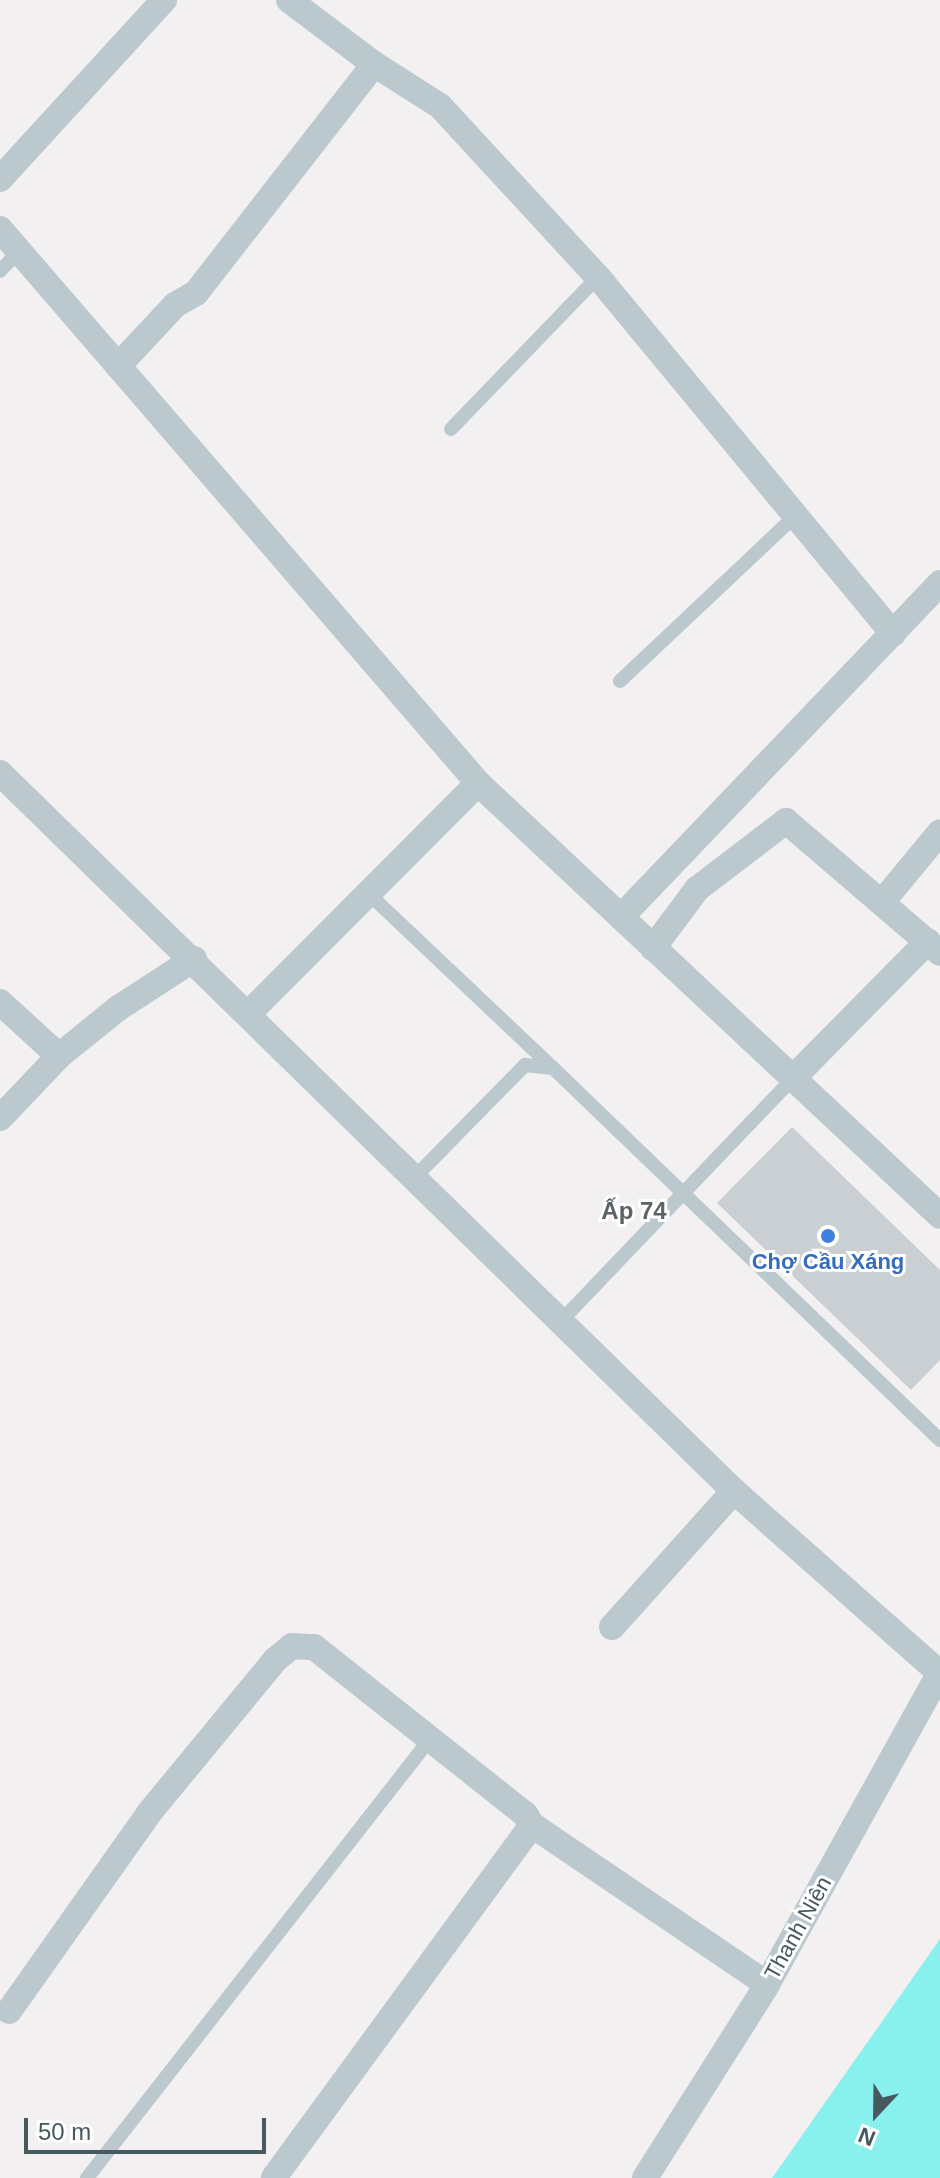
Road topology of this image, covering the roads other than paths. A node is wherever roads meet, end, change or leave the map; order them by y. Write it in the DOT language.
graph roads {
  1 [pos="164,0"];
  2 [pos="289,0"];
  3 [pos="374,64"];
  4 [pos="0,179"];
  5 [pos="0,229"];
  6 [pos="19,251"];
  7 [pos="0,271"];
  8 [pos="598,277"];
  9 [pos="126,358"];
  10 [pos="451,429"];
  11 [pos="795,516"];
  12 [pos="940,583"];
  13 [pos="893,634"];
  14 [pos="620,681"];
  15 [pos="0,773"];
  16 [pos="478,783"];
  17 [pos="940,832"];
  18 [pos="369,894"];
  19 [pos="883,901"];
  20 [pos="621,917"];
  21 [pos="934,947"];
  22 [pos="653,948"];
  23 [pos="194,959"];
  24 [pos="0,1002"];
  25 [pos="250,1012"];
  26 [pos="59,1056"];
  27 [pos="553,1068"];
  28 [pos="793,1078"];
  29 [pos="0,1118"];
  30 [pos="416,1176"];
  31 [pos="680,1190"];
  32 [pos="940,1216"];
  33 [pos="562,1320"];
  34 [pos="940,1440"];
  35 [pos="734,1491"];
  36 [pos="612,1627"];
  37 [pos="940,1672"];
  38 [pos="430,1739"];
  39 [pos="532,1825"];
  40 [pos="767,1984"];
  41 [pos="9,2011"];
  42 [pos="87,2178"];
  43 [pos="274,2178"];
  44 [pos="645,2178"];
  1 -- 4 [label="street"];
  2 -- 3 [label="street"];
  3 -- 8 [label="street"];
  3 -- 9 [label="street"];
  5 -- 6 [label="street"];
  6 -- 7 [label="lane"];
  6 -- 9 [label="street"];
  8 -- 10 [label="lane"];
  8 -- 11 [label="street"];
  9 -- 16 [label="street"];
  11 -- 13 [label="street"];
  11 -- 14 [label="lane"];
  12 -- 13 [label="street"];
  13 -- 20 [label="street"];
  15 -- 23 [label="street"];
  16 -- 18 [label="street"];
  16 -- 20 [label="street"];
  17 -- 19 [label="street"];
  18 -- 25 [label="street"];
  18 -- 27 [label="lane"];
  19 -- 21 [label="street"];
  19 -- 22 [label="street"];
  20 -- 22 [label="street"];
  21 -- 28 [label="street"];
  22 -- 28 [label="street"];
  23 -- 25 [label="street"];
  23 -- 26 [label="street"];
  24 -- 26 [label="street"];
  25 -- 30 [label="street"];
  26 -- 29 [label="street"];
  27 -- 30 [label="lane"];
  27 -- 31 [label="lane"];
  28 -- 31 [label="lane"];
  28 -- 32 [label="street"];
  30 -- 33 [label="street"];
  31 -- 33 [label="lane"];
  31 -- 34 [label="lane"];
  33 -- 35 [label="street"];
  35 -- 36 [label="street"];
  35 -- 37 [label="street"];
  37 -- 40 [label="street, Thanh Niên"];
  38 -- 39 [label="street"];
  38 -- 41 [label="street"];
  38 -- 42 [label="lane"];
  39 -- 40 [label="street"];
  39 -- 43 [label="street"];
  40 -- 44 [label="street, Thanh Niên"];
}
